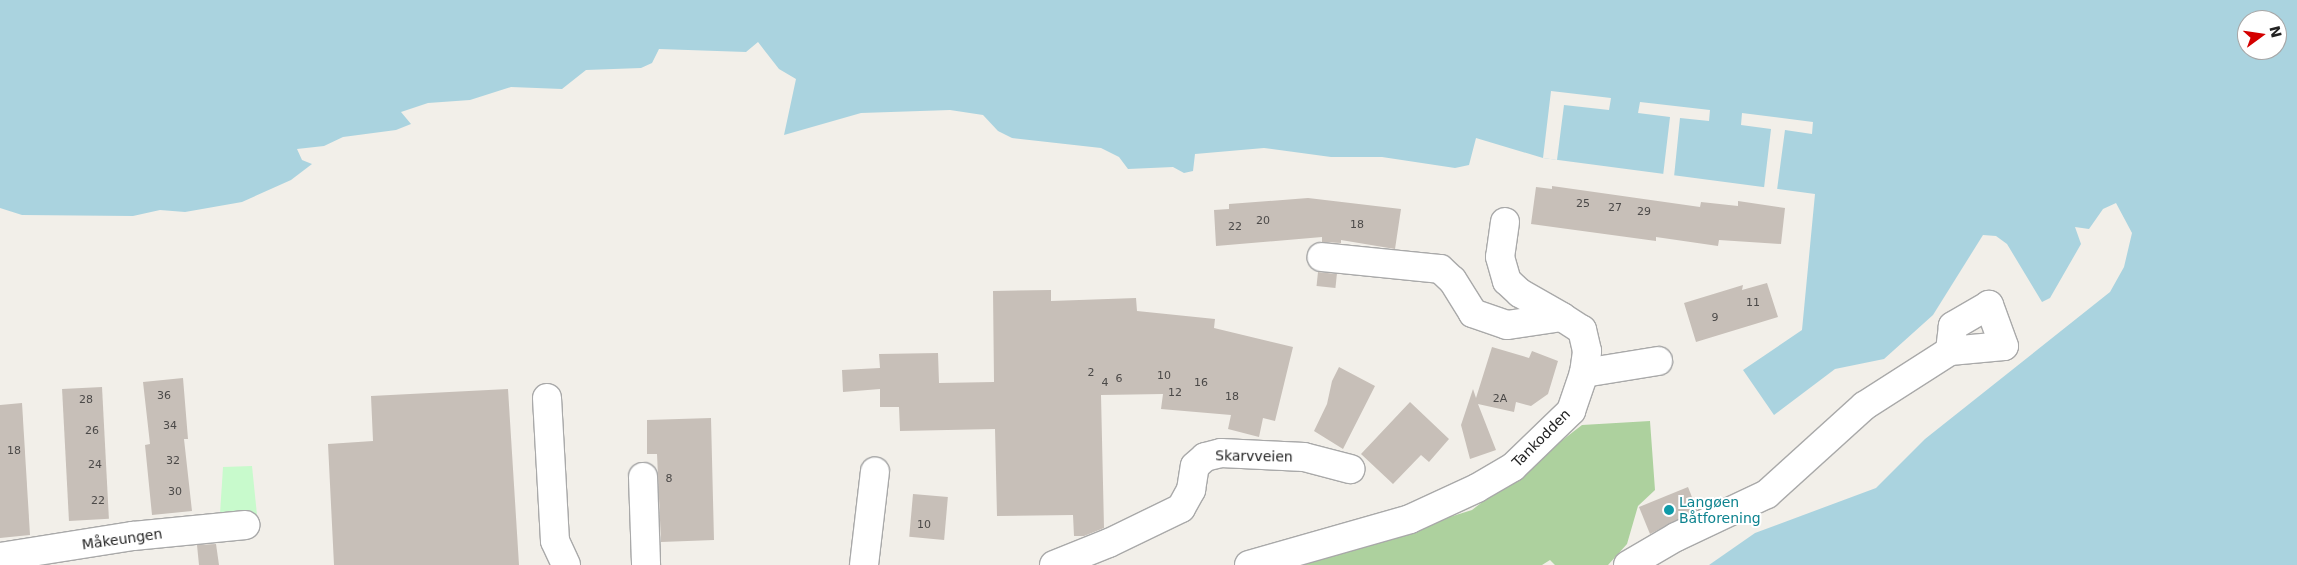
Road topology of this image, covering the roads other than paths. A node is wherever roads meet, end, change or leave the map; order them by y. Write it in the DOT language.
graph roads {
  1 [pos="1505,222"];
  2 [pos="1322,257"];
  3 [pos="1562,317"];
  4 [pos="1950,351"];
  5 [pos="1658,361"];
  6 [pos="1584,373"];
  7 [pos="547,398"];
  8 [pos="1350,469"];
  9 [pos="875,472"];
  10 [pos="643,477"];
  11 [pos="245,525"];
  12 [pos="0,557"];
  13 [pos="566,565"];
  14 [pos="646,565"];
  15 [pos="864,565"];
  16 [pos="1054,565"];
  17 [pos="1249,565"];
  18 [pos="1628,565"];
  1 -- 3 [label="street, Tankodden"];
  2 -- 3 [label="street"];
  3 -- 6 [label="street, Tankodden"];
  4 -- 18 [label="street"];
  5 -- 6 [label="street"];
  6 -- 17 [label="street, Tankodden"];
  7 -- 13 [label="street"];
  8 -- 16 [label="street, Skarvveien"];
  9 -- 15 [label="street"];
  10 -- 14 [label="street"];
  11 -- 12 [label="street, Måkeungen"];
}
